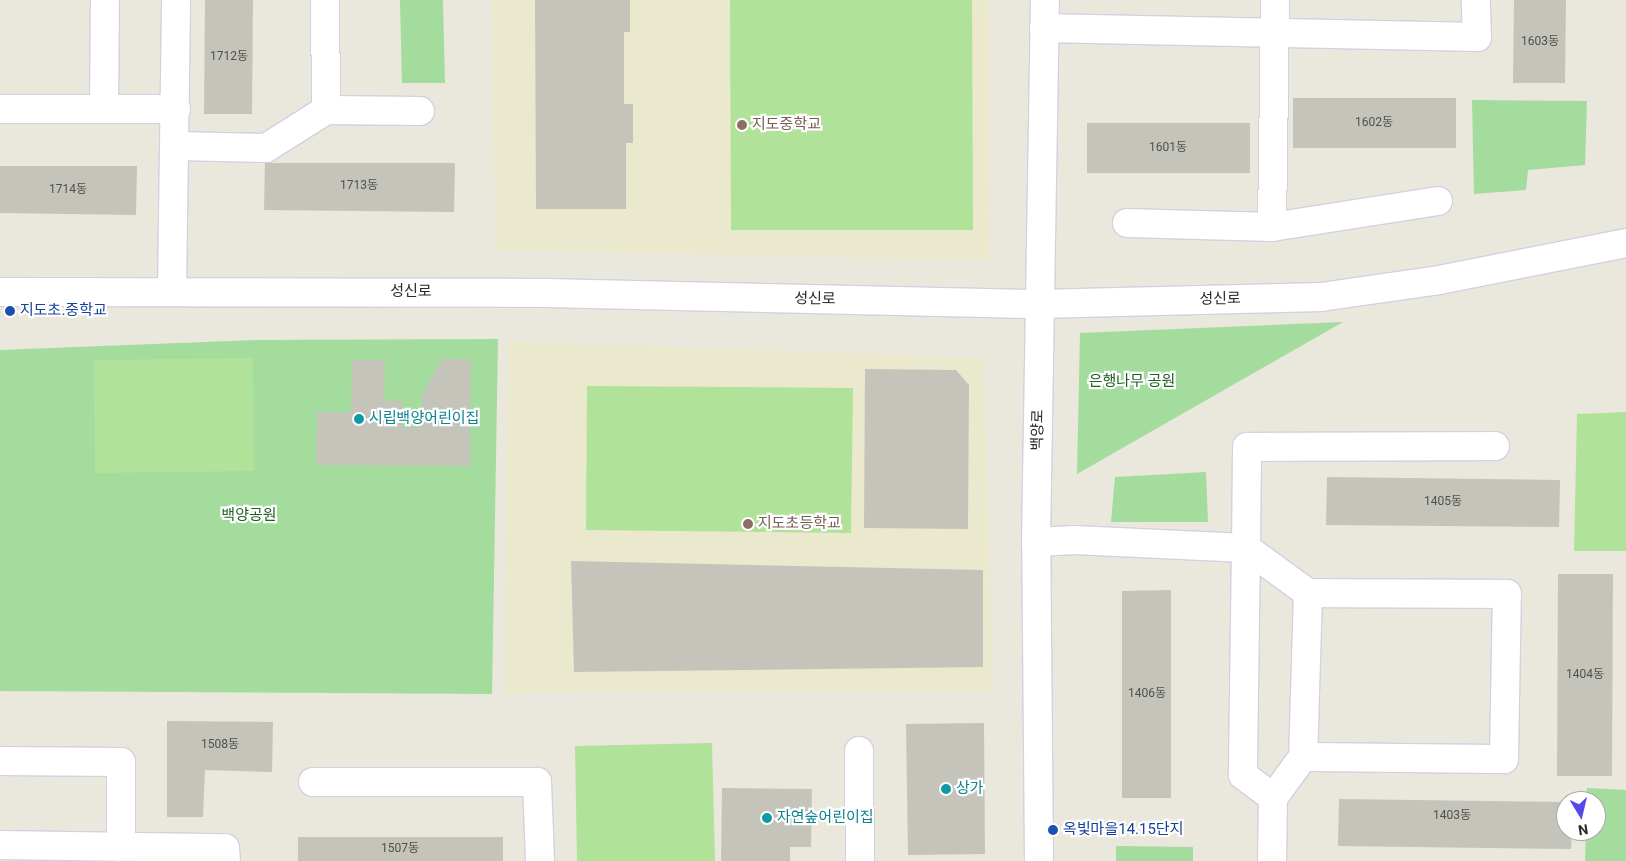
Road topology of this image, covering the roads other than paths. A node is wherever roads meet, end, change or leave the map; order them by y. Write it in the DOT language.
graph roads {
  1 [pos="105,0"];
  2 [pos="176,0"];
  3 [pos="325,0"];
  4 [pos="1045,0"];
  5 [pos="1275,0"];
  6 [pos="1476,0"];
  7 [pos="1044,28"];
  8 [pos="1276,33"];
  9 [pos="0,109"];
  10 [pos="104,109"];
  11 [pos="176,109"];
  12 [pos="326,110"];
  13 [pos="420,111"];
  14 [pos="176,146"];
  15 [pos="1438,201"];
  16 [pos="1128,223"];
  17 [pos="1272,227"];
  18 [pos="1626,243"];
  19 [pos="172,291"];
  20 [pos="0,292"];
  21 [pos="1039,304"];
  22 [pos="1495,446"];
  23 [pos="1036,542"];
  24 [pos="1246,548"];
  25 [pos="1308,593"];
  26 [pos="859,752"];
  27 [pos="1303,757"];
  28 [pos="0,761"];
  29 [pos="312,782"];
  30 [pos="1273,798"];
  31 [pos="0,845"];
  32 [pos="121,847"];
  33 [pos="226,861"];
  34 [pos="540,861"];
  35 [pos="860,861"];
  36 [pos="1039,861"];
  37 [pos="1272,861"];
  1 -- 10 [label="street"];
  2 -- 11 [label="street"];
  3 -- 12 [label="street"];
  4 -- 7 [label="street, 백양로"];
  5 -- 8 [label="street"];
  6 -- 8 [label="street"];
  7 -- 8 [label="street"];
  7 -- 21 [label="street, 백양로"];
  8 -- 17 [label="street"];
  9 -- 10 [label="street"];
  10 -- 11 [label="street"];
  11 -- 14 [label="street"];
  12 -- 13 [label="street"];
  12 -- 14 [label="street"];
  14 -- 19 [label="street"];
  15 -- 17 [label="street"];
  16 -- 17 [label="street"];
  18 -- 21 [label="street, 성신로"];
  19 -- 20 [label="street, 성신로"];
  19 -- 21 [label="street, 성신로"];
  21 -- 23 [label="street, 백양로"];
  22 -- 24 [label="street"];
  23 -- 24 [label="street"];
  23 -- 36 [label="street, 백양로"];
  24 -- 25 [label="street"];
  24 -- 30 [label="street"];
  25 -- 27 [label="street"];
  25 -- 27 [label="street"];
  26 -- 35 [label="street"];
  27 -- 30 [label="street"];
  28 -- 32 [label="street"];
  29 -- 34 [label="street"];
  30 -- 37 [label="street"];
  31 -- 32 [label="street"];
  32 -- 33 [label="street"];
}
